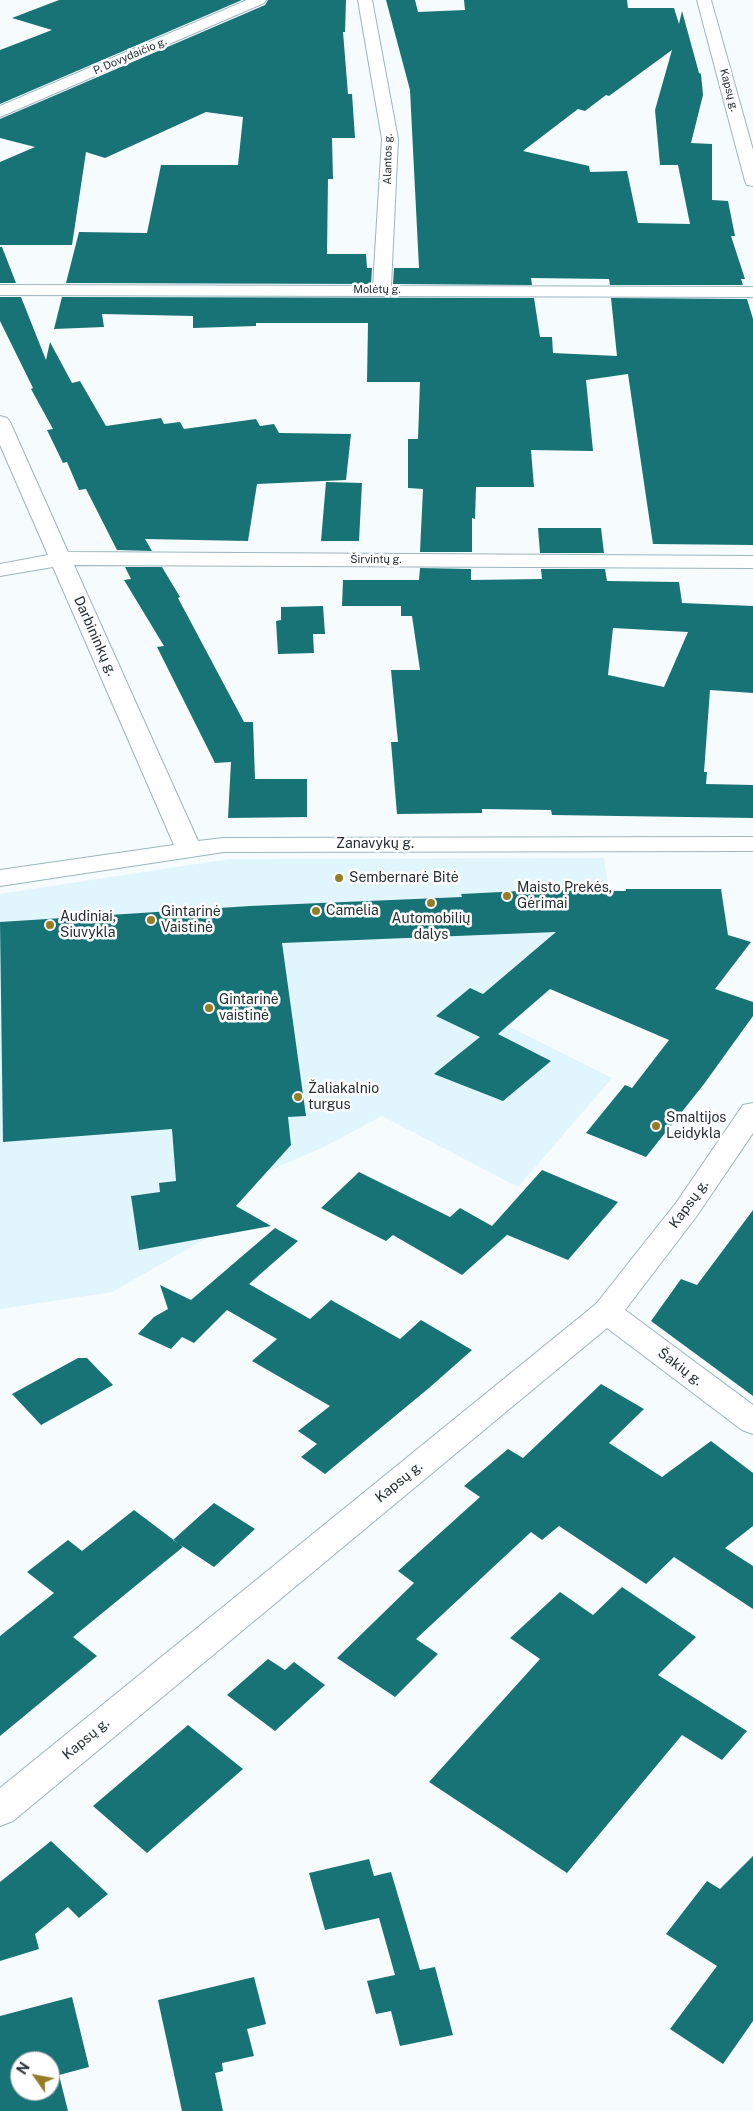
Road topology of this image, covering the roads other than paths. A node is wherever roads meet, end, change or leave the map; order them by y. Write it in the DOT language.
graph roads {
  1 [pos="259,0"];
  2 [pos="365,0"];
  3 [pos="704,0"];
  4 [pos="0,112"];
  5 [pos="753,181"];
  6 [pos="0,290"];
  7 [pos="382,290"];
  8 [pos="753,292"];
  9 [pos="0,422"];
  10 [pos="60,559"];
  11 [pos="753,562"];
  12 [pos="0,570"];
  13 [pos="753,844"];
  14 [pos="190,850"];
  15 [pos="0,878"];
  16 [pos="753,1112"];
  17 [pos="607,1312"];
  18 [pos="753,1422"];
  19 [pos="0,1810"];
  1 -- 4 [label="street, P. Dovydaičio g."];
  2 -- 7 [label="street, Alantos g."];
  3 -- 5 [label="street, Kapsų g."];
  6 -- 7 [label="street, Molėtų g."];
  7 -- 8 [label="street, Molėtų g."];
  9 -- 10 [label="street, Darbininkų g."];
  10 -- 11 [label="street, Širvintų g."];
  10 -- 12 [label="street, Širvintų g."];
  10 -- 14 [label="street, Darbininkų g."];
  13 -- 14 [label="street, Zanavykų g."];
  14 -- 15 [label="street, Zanavykų g."];
  16 -- 17 [label="street, Kapsų g."];
  17 -- 18 [label="street, Šakių g."];
  17 -- 19 [label="street, Kapsų g."];
}
